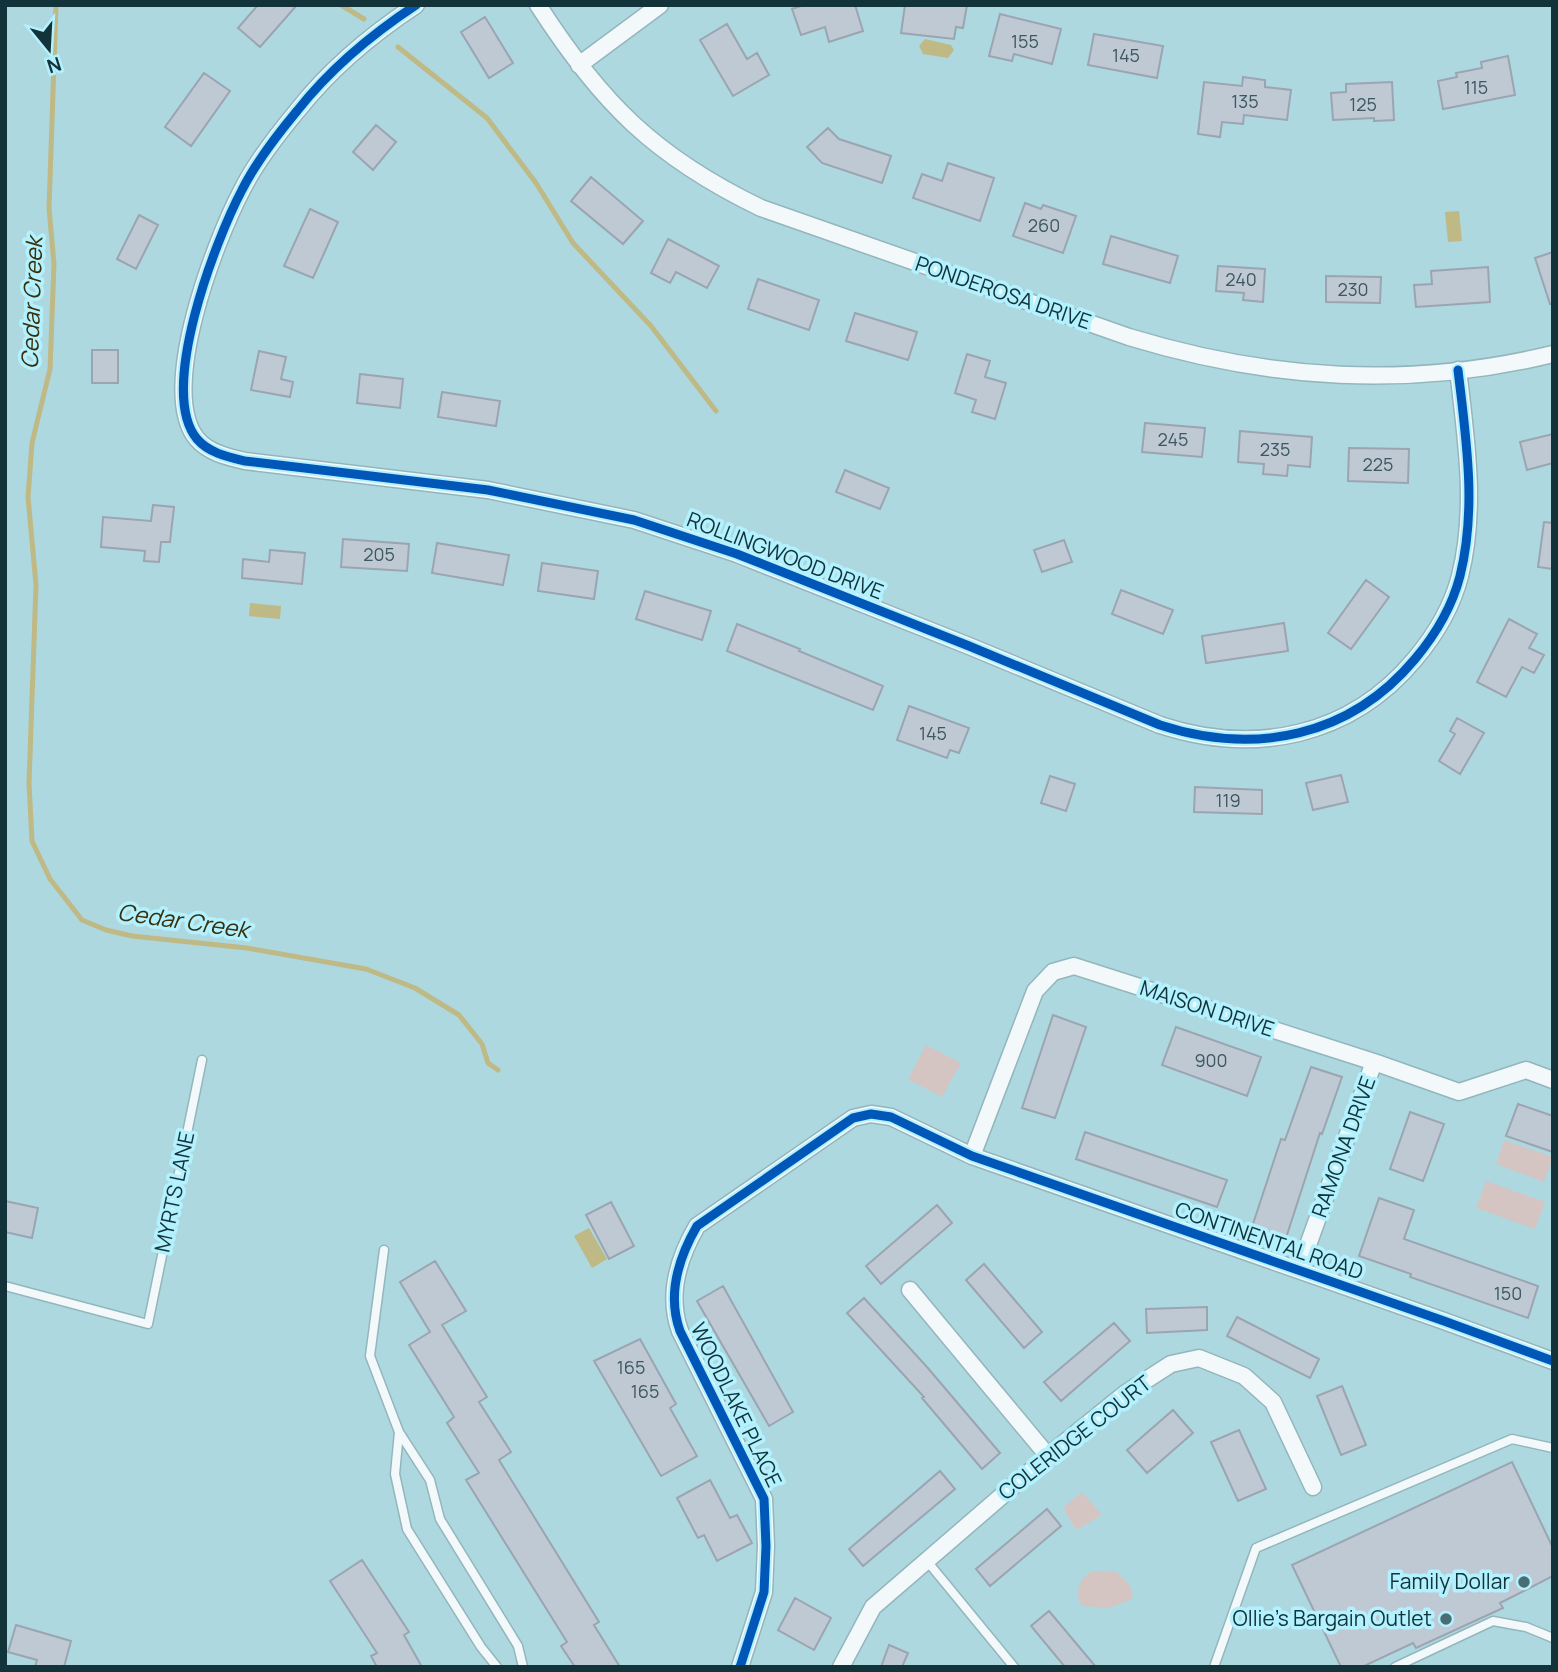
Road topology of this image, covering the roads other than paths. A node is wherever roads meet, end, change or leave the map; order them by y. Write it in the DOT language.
graph roads {
  1 [pos="416,5"];
  2 [pos="538,5"];
  3 [pos="660,5"];
  4 [pos="579,65"];
  5 [pos="1553,354"];
  6 [pos="1458,370"];
  7 [pos="202,1060"];
  8 [pos="1374,1062"];
  9 [pos="1553,1080"];
  10 [pos="972,1156"];
  11 [pos="384,1250"];
  12 [pos="1299,1270"];
  13 [pos="5,1286"];
  14 [pos="910,1290"];
  15 [pos="1553,1361"];
  16 [pos="399,1432"];
  17 [pos="1553,1448"];
  18 [pos="1048,1456"];
  19 [pos="1313,1487"];
  20 [pos="927,1560"];
  21 [pos="1553,1638"];
  22 [pos="497,1667"];
  23 [pos="523,1667"];
  24 [pos="740,1667"];
  25 [pos="841,1667"];
  26 [pos="1014,1667"];
  27 [pos="1214,1667"];
  28 [pos="1395,1667"];
  1 -- 6 [label="street, ROLLINGWOOD DRIVE"];
  2 -- 4 [label="street, PONDEROSA DRIVE"];
  3 -- 4 [label="street"];
  4 -- 6 [label="street, PONDEROSA DRIVE"];
  5 -- 6 [label="street, PONDEROSA DRIVE"];
  7 -- 13 [label="lane, MYRTS LANE"];
  8 -- 9 [label="street, MAISON DRIVE"];
  8 -- 10 [label="street, MAISON DRIVE"];
  8 -- 12 [label="street, RAMONA DRIVE"];
  10 -- 12 [label="street, CONTINENTAL ROAD"];
  10 -- 24 [label="street, WOODLAKE PLACE"];
  11 -- 16 [label="lane"];
  12 -- 15 [label="street, CONTINENTAL ROAD"];
  14 -- 18 [label="street"];
  16 -- 22 [label="lane"];
  16 -- 23 [label="lane"];
  17 -- 27 [label="lane"];
  18 -- 19 [label="street, COLERIDGE COURT"];
  18 -- 20 [label="street, COLERIDGE COURT"];
  20 -- 25 [label="street, COLERIDGE COURT"];
  20 -- 26 [label="lane"];
  21 -- 28 [label="lane"];
}
